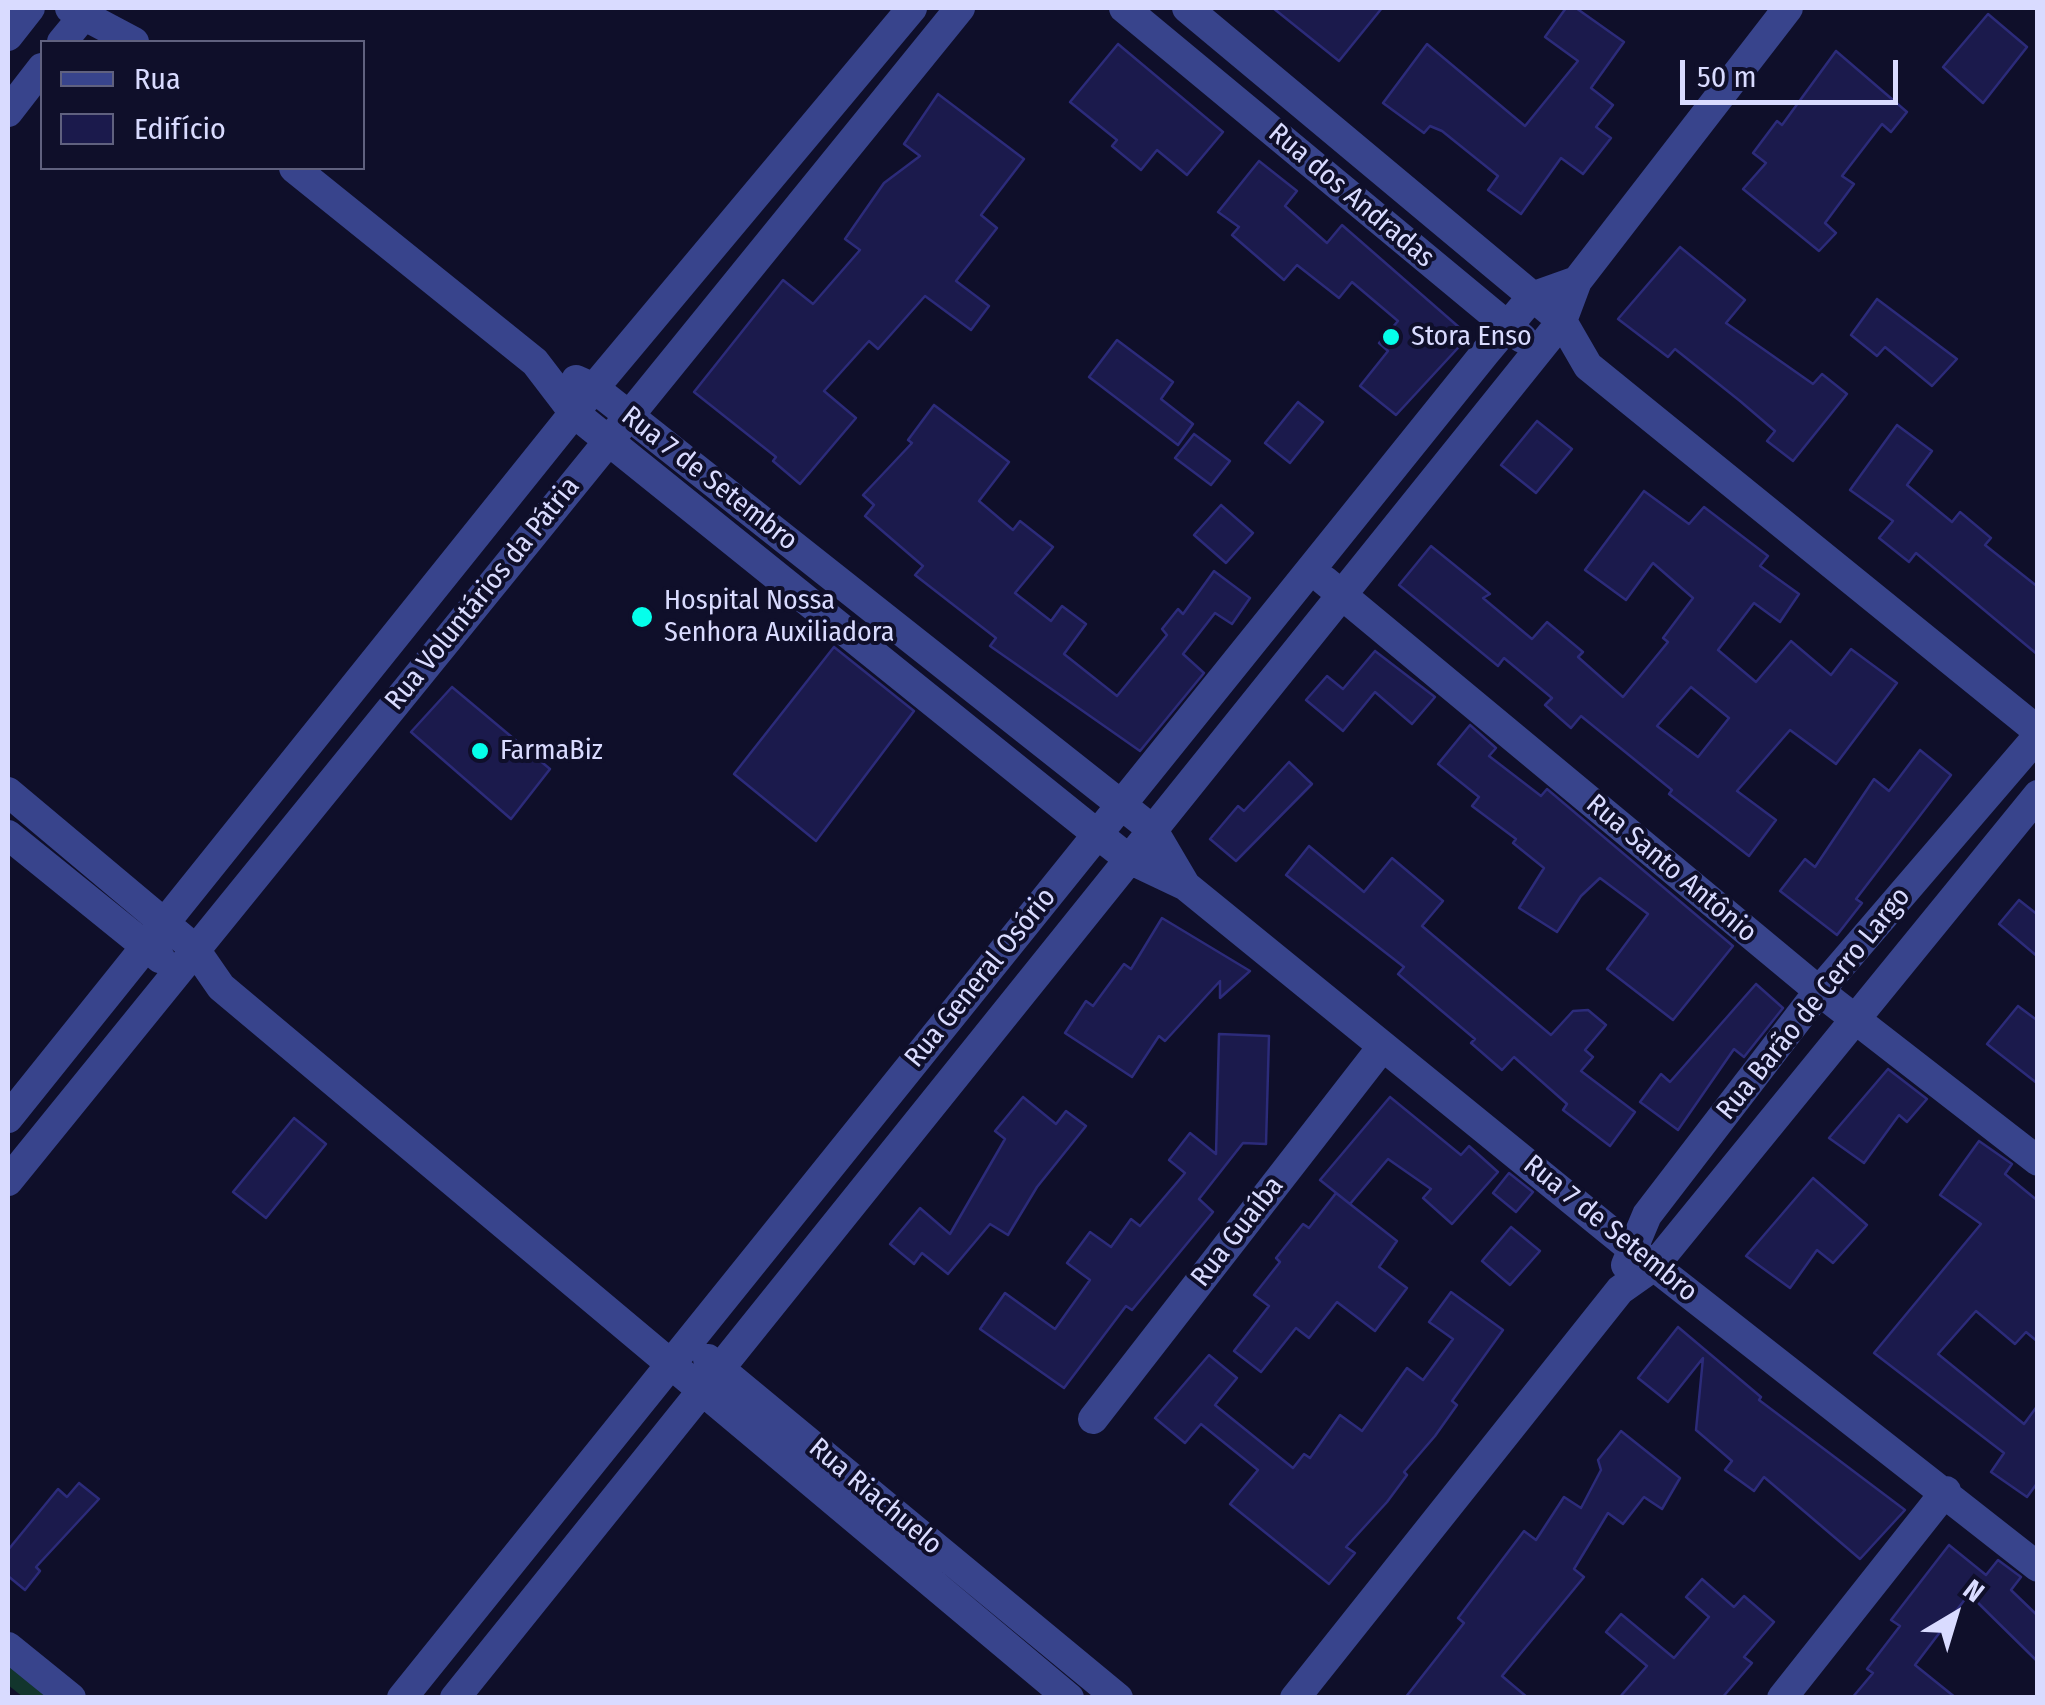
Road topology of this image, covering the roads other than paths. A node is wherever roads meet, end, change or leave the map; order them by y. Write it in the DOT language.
graph roads {
  1 [pos="30,8"];
  2 [pos="117,8"];
  3 [pos="912,8"];
  4 [pos="960,8"];
  5 [pos="1124,8"];
  6 [pos="1188,8"];
  7 [pos="1788,8"];
  8 [pos="81,11"];
  9 [pos="8,36"];
  10 [pos="63,40"];
  11 [pos="131,40"];
  12 [pos="141,40"];
  13 [pos="862,69"];
  14 [pos="40,71"];
  15 [pos="890,92"];
  16 [pos="8,112"];
  17 [pos="1377,167"];
  18 [pos="296,170"];
  19 [pos="1354,198"];
  20 [pos="740,215"];
  21 [pos="770,238"];
  22 [pos="1577,281"];
  23 [pos="1532,298"];
  24 [pos="1562,320"];
  25 [pos="1508,326"];
  26 [pos="1538,351"];
  27 [pos="535,362"];
  28 [pos="1588,366"];
  29 [pos="594,388"];
  30 [pos="574,413"];
  31 [pos="629,416"];
  32 [pos="608,440"];
  33 [pos="1311,569"];
  34 [pos="847,588"];
  35 [pos="1340,594"];
  36 [pos="824,614"];
  37 [pos="2038,734"];
  38 [pos="8,792"];
  39 [pos="2038,795"];
  40 [pos="1120,804"];
  41 [pos="1153,830"];
  42 [pos="1097,834"];
  43 [pos="8,835"];
  44 [pos="1129,859"];
  45 [pos="1186,886"];
  46 [pos="165,924"];
  47 [pos="145,947"];
  48 [pos="185,959"];
  49 [pos="1819,990"];
  50 [pos="1857,1016"];
  51 [pos="1383,1046"];
  52 [pos="8,1118"];
  53 [pos="2038,1161"];
  54 [pos="8,1181"];
  55 [pos="1642,1256"];
  56 [pos="680,1355"];
  57 [pos="712,1380"];
  58 [pos="1093,1419"];
  59 [pos="1946,1491"];
  60 [pos="2038,1567"];
  61 [pos="8,1646"];
  62 [pos="71,1698"];
  63 [pos="402,1698"];
  64 [pos="455,1698"];
  65 [pos="1069,1698"];
  66 [pos="1118,1698"];
  67 [pos="1295,1698"];
  68 [pos="1782,1698"];
  1 -- 9 [label="street"];
  2 -- 12 [label="street"];
  3 -- 13 [label="street, Rua Voluntários da Pátria"];
  4 -- 15 [label="street, Rua Voluntários da Pátria"];
  5 -- 19 [label="street, Rua dos Andradas"];
  6 -- 17 [label="street, Rua dos Andradas"];
  7 -- 22 [label="street, Rua General Osório"];
  8 -- 10 [label="street"];
  8 -- 11 [label="street"];
  13 -- 15 [label="street"];
  13 -- 20 [label="street, Rua Voluntários da Pátria"];
  14 -- 16 [label="street"];
  15 -- 21 [label="street, Rua Voluntários da Pátria"];
  17 -- 19 [label="street"];
  17 -- 23 [label="street, Rua dos Andradas"];
  18 -- 27 [label="street, Rua 7 de Setembro"];
  19 -- 25 [label="street, Rua dos Andradas"];
  20 -- 21 [label="street"];
  20 -- 29 [label="street, Rua Voluntários da Pátria"];
  21 -- 31 [label="street, Rua Voluntários da Pátria"];
  22 -- 23 [label="street, Rua General Osório"];
  22 -- 24 [label="street, Rua General Osório"];
  23 -- 24 [label="street, Rua dos Andradas"];
  23 -- 25 [label="street, Rua General Osório"];
  24 -- 26 [label="street, Rua General Osório"];
  24 -- 28 [label="street, Rua dos Andradas"];
  25 -- 26 [label="street, Rua dos Andradas"];
  25 -- 33 [label="street, Rua General Osório"];
  26 -- 28 [label="street, Rua dos Andradas"];
  26 -- 35 [label="street, Rua General Osório"];
  27 -- 29 [label="street, Rua 7 de Setembro"];
  27 -- 30 [label="street, Rua 7 de Setembro"];
  28 -- 37 [label="street, Rua dos Andradas"];
  29 -- 30 [label="street, Rua Voluntários da Pátria"];
  29 -- 31 [label="street, Rua 7 de Setembro"];
  30 -- 32 [label="street, Rua 7 de Setembro"];
  30 -- 46 [label="street, Rua Voluntários da Pátria"];
  31 -- 32 [label="street, Rua Voluntários da Pátria"];
  31 -- 34 [label="street, Rua 7 de Setembro"];
  32 -- 36 [label="street, Rua 7 de Setembro"];
  32 -- 48 [label="street, Rua Voluntários da Pátria"];
  33 -- 35 [label="street, Rua Santo Antônio"];
  33 -- 40 [label="street, Rua General Osório"];
  34 -- 36 [label="street"];
  34 -- 40 [label="street, Rua 7 de Setembro"];
  35 -- 41 [label="street, Rua General Osório"];
  35 -- 49 [label="street, Rua Santo Antônio"];
  36 -- 42 [label="street, Rua 7 de Setembro"];
  37 -- 49 [label="street, Rua Barão de Cerro Largo"];
  38 -- 46 [label="street"];
  39 -- 50 [label="street, Rua Barão de Cerro Largo"];
  40 -- 41 [label="street, Rua 7 de Setembro"];
  40 -- 42 [label="street, Rua General Osório"];
  41 -- 44 [label="street, Rua General Osório"];
  41 -- 45 [label="street, Rua 7 de Setembro"];
  42 -- 44 [label="street, Rua 7 de Setembro"];
  42 -- 56 [label="street, Rua General Osório"];
  43 -- 47 [label="street"];
  44 -- 45 [label="street, Rua 7 de Setembro"];
  44 -- 57 [label="street, Rua General Osório"];
  45 -- 51 [label="street, Rua 7 de Setembro"];
  46 -- 47 [label="street, Rua Voluntários da Pátria"];
  46 -- 48 [label="street"];
  47 -- 48 [label="street"];
  47 -- 52 [label="street, Rua Voluntários da Pátria"];
  48 -- 54 [label="street, Rua Voluntários da Pátria"];
  48 -- 56 [label="street, Rua Riachuelo"];
  49 -- 50 [label="street, Rua Santo Antônio"];
  49 -- 55 [label="street, Rua Barão de Cerro Largo"];
  50 -- 53 [label="street, Rua Santo Antônio"];
  50 -- 55 [label="street, Rua Barão de Cerro Largo"];
  51 -- 55 [label="street, Rua 7 de Setembro"];
  51 -- 58 [label="street, Rua Guaíba"];
  55 -- 59 [label="street, Rua 7 de Setembro"];
  55 -- 67 [label="street, Rua Barão de Cerro Largo"];
  56 -- 57 [label="street, Rua Riachuelo"];
  56 -- 63 [label="street, Rua General Osório"];
  57 -- 64 [label="street, Rua General Osório"];
  57 -- 65 [label="street, Rua Riachuelo"];
  57 -- 66 [label="street, Rua Riachuelo"];
  59 -- 60 [label="street, Rua 7 de Setembro"];
  59 -- 68 [label="street"];
  61 -- 62 [label="street"];
}
